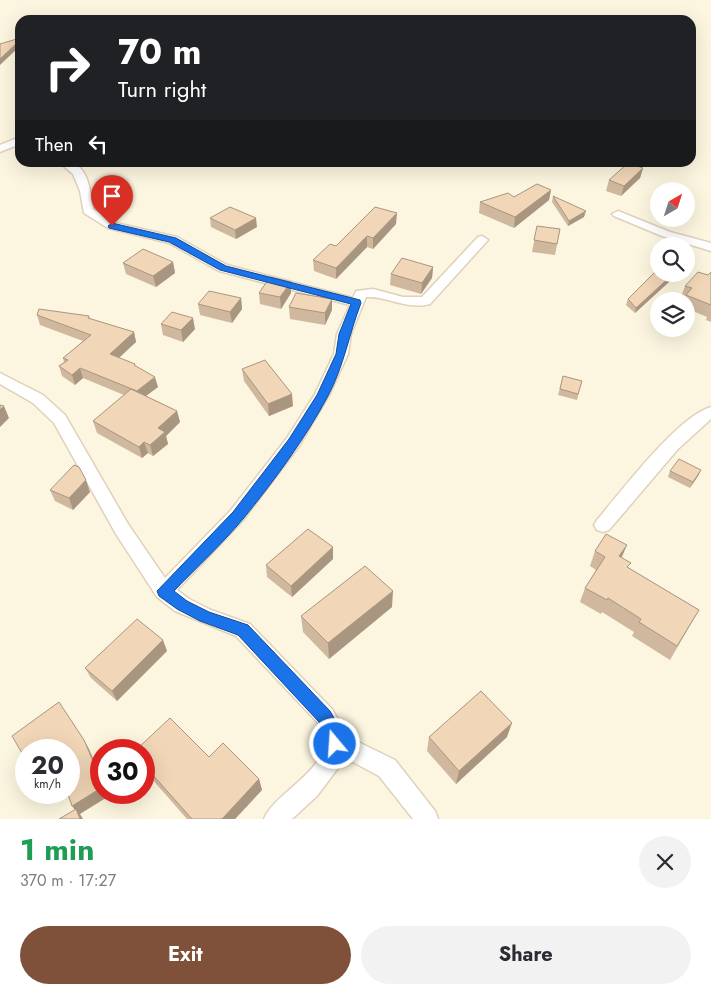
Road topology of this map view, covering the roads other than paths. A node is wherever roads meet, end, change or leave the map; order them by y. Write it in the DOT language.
graph roads {
  1 [pos="15,143"];
  2 [pos="0,149"];
  3 [pos="71,167"];
  4 [pos="618,214"];
  5 [pos="482,240"];
  6 [pos="711,247"];
  7 [pos="356,303"];
  8 [pos="0,378"];
  9 [pos="711,412"];
  10 [pos="603,525"];
  11 [pos="164,591"];
  12 [pos="335,755"];
  13 [pos="275,819"];
  14 [pos="427,819"];
  1 -- 2 [label="street"];
  3 -- 7 [label="street"];
  4 -- 6 [label="street"];
  5 -- 7 [label="street"];
  7 -- 11 [label="street"];
  8 -- 11 [label="street"];
  9 -- 10 [label="street"];
  11 -- 12 [label="street"];
  12 -- 13 [label="street"];
  12 -- 14 [label="street"];
}
